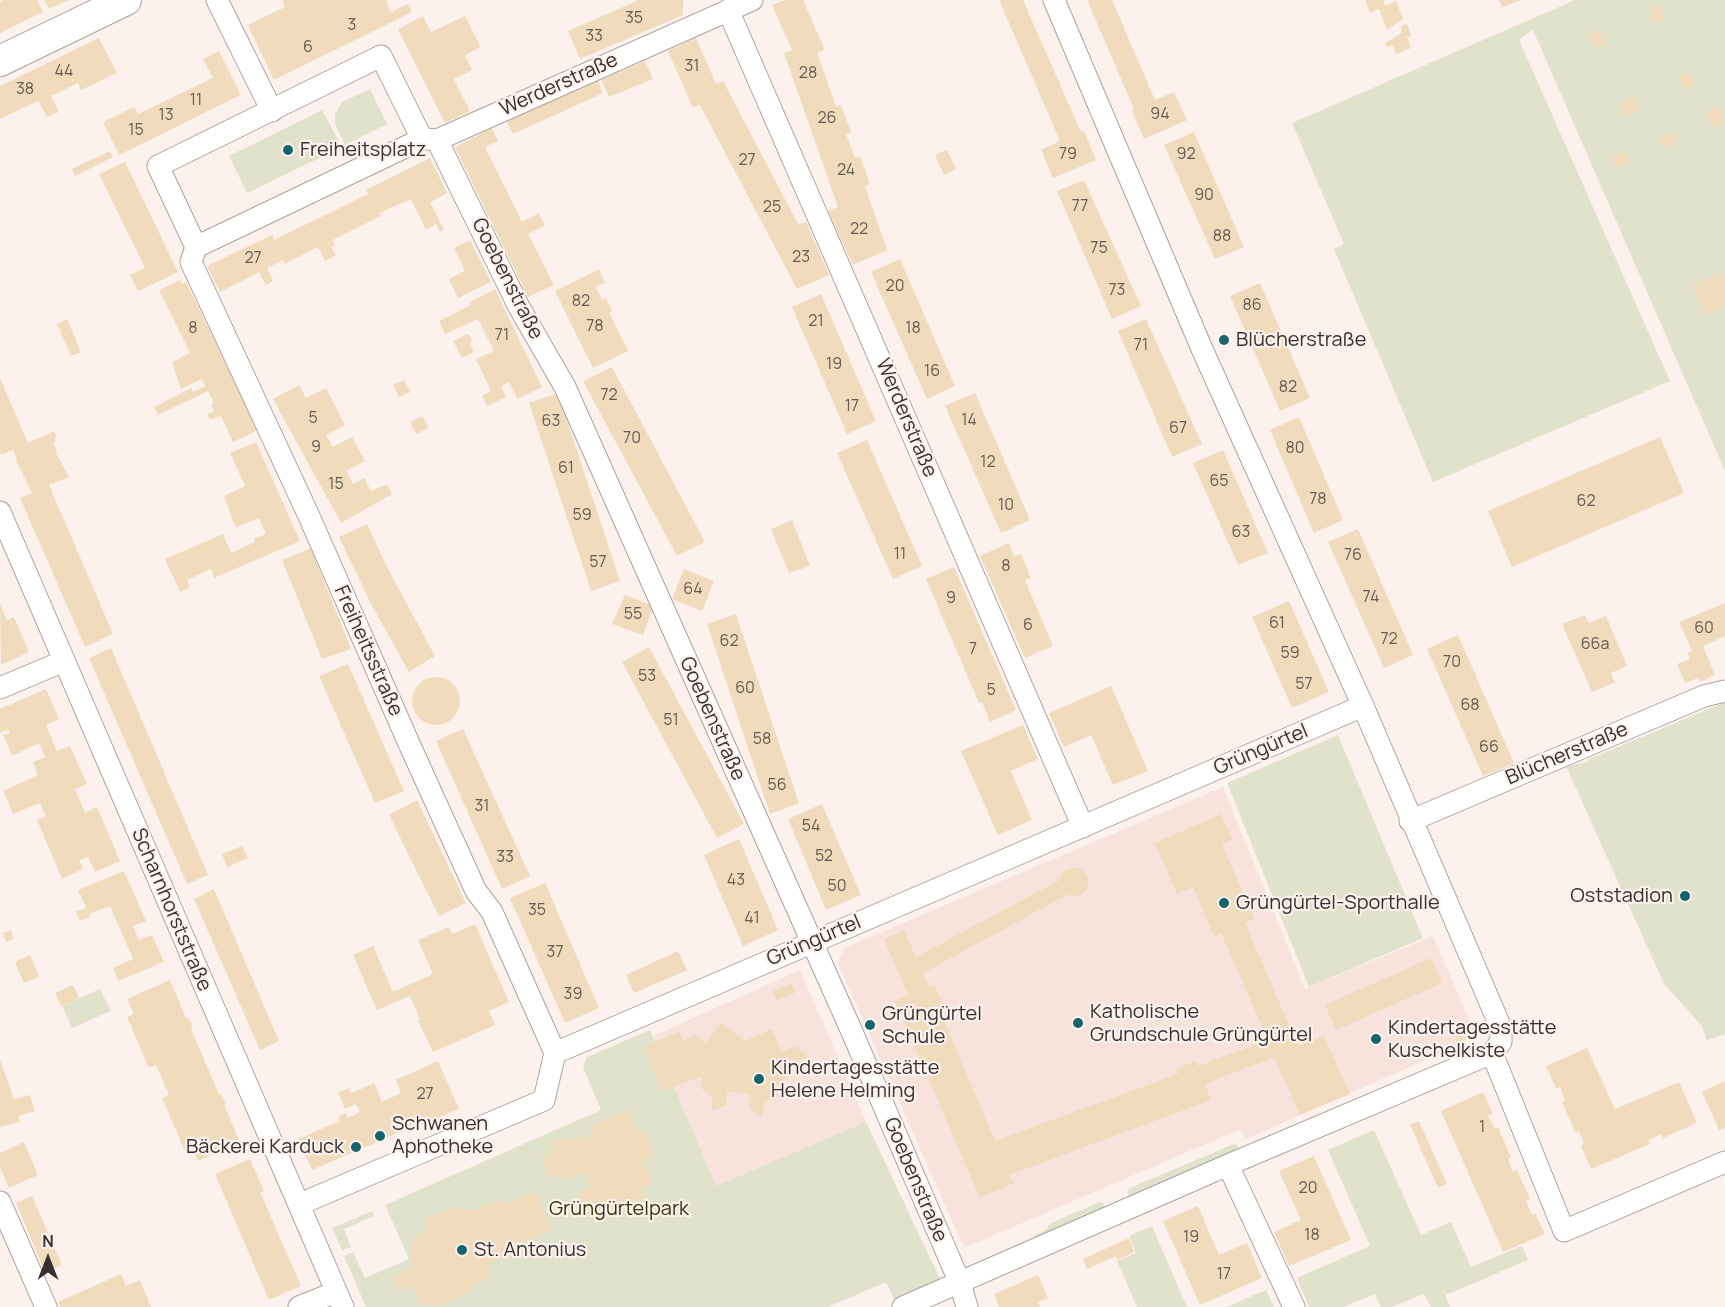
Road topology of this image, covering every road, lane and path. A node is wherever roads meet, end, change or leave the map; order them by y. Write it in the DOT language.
graph roads {
  1 [pos="126,0"];
  2 [pos="217,0"];
  3 [pos="752,0"];
  4 [pos="1054,0"];
  5 [pos="728,10"];
  6 [pos="0,61"];
  7 [pos="272,111"];
  8 [pos="430,140"];
  9 [pos="196,247"];
  10 [pos="0,512"];
  11 [pos="64,661"];
  12 [pos="0,688"];
  13 [pos="1725,691"];
  14 [pos="1363,706"];
  15 [pos="1410,821"];
  16 [pos="1083,827"];
  17 [pos="810,943"];
  18 [pos="1496,1047"];
  19 [pos="555,1053"];
  20 [pos="1725,1162"];
  21 [pos="1228,1165"];
  22 [pos="0,1202"];
  23 [pos="300,1204"];
  24 [pos="960,1283"];
  25 [pos="340,1299"];
  26 [pos="46,1307"];
  27 [pos="299,1307"];
  28 [pos="903,1307"];
  29 [pos="967,1307"];
  30 [pos="1294,1307"];
  1 -- 6 [label="street"];
  2 -- 7 [label="street"];
  3 -- 5 [label="street, Werderstraße"];
  4 -- 14 [label="street"];
  5 -- 8 [label="street, Werderstraße"];
  5 -- 16 [label="street, Werderstraße"];
  7 -- 8 [label="street"];
  7 -- 9 [label="street"];
  8 -- 9 [label="street"];
  8 -- 17 [label="street, Goebenstraße"];
  9 -- 19 [label="street, Freiheitsstraße"];
  10 -- 11 [label="street, Scharnhorststraße"];
  11 -- 12 [label="street"];
  11 -- 23 [label="street, Scharnhorststraße"];
  13 -- 15 [label="street, Blücherstraße"];
  14 -- 15 [label="street"];
  14 -- 16 [label="street, Grüngürtel"];
  15 -- 18 [label="street"];
  16 -- 17 [label="street, Grüngürtel"];
  17 -- 19 [label="street, Grüngürtel"];
  17 -- 24 [label="street, Goebenstraße"];
  18 -- 20 [label="street"];
  18 -- 21 [label="street"];
  19 -- 23 [label="street"];
  21 -- 24 [label="street"];
  21 -- 30 [label="street"];
  22 -- 26 [label="street"];
  23 -- 25 [label="street, Scharnhorststraße"];
  24 -- 28 [label="street"];
  24 -- 29 [label="street, Goebenstraße"];
  25 -- 27 [label="street"];
}
